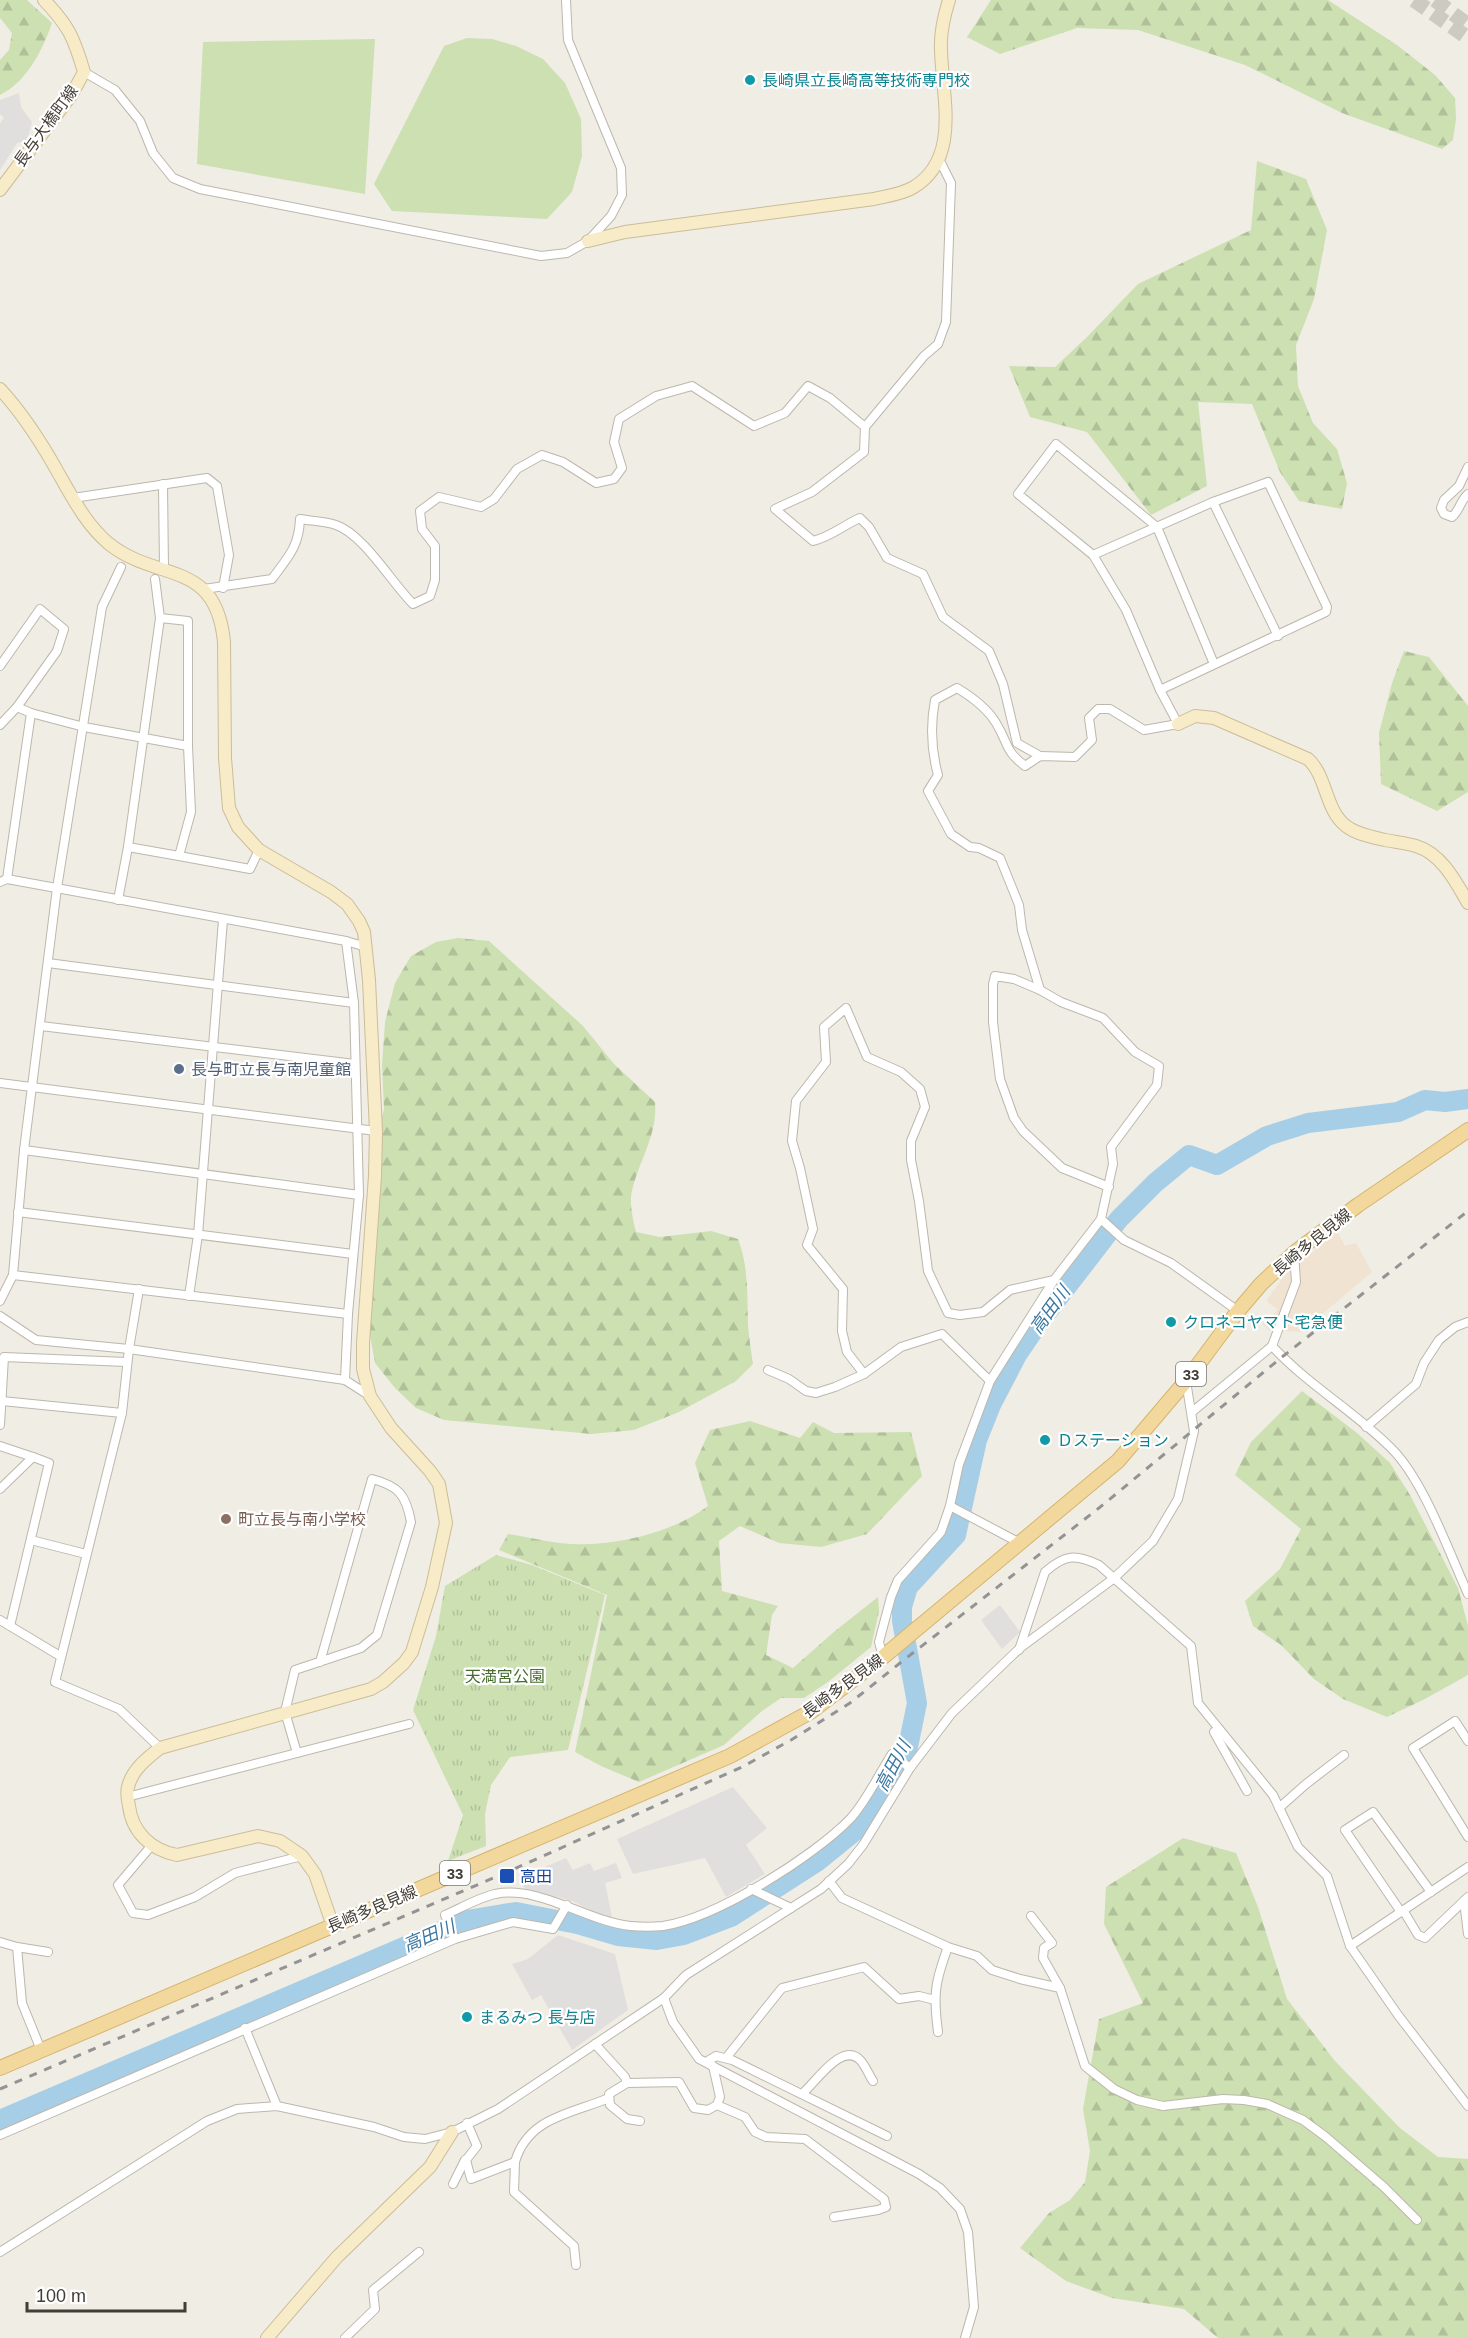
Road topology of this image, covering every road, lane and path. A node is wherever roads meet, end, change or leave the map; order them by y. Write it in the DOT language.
graph roads {
  1 [pos="44,0"];
  2 [pos="566,0"];
  3 [pos="949,0"];
  4 [pos="84,72"];
  5 [pos="939,161"];
  6 [pos="0,190"];
  7 [pos="588,241"];
  8 [pos="0,389"];
  9 [pos="865,427"];
  10 [pos="1468,467"];
  11 [pos="163,484"];
  12 [pos="1468,494"];
  13 [pos="74,498"];
  14 [pos="1213,502"];
  15 [pos="1157,527"];
  16 [pos="1093,555"];
  17 [pos="121,567"];
  18 [pos="160,574"];
  19 [pos="223,588"];
  20 [pos="204,589"];
  21 [pos="160,618"];
  22 [pos="1278,636"];
  23 [pos="1214,664"];
  24 [pos="0,666"];
  25 [pos="1160,690"];
  26 [pos="16,706"];
  27 [pos="31,713"];
  28 [pos="1178,724"];
  29 [pos="0,725"];
  30 [pos="84,727"];
  31 [pos="144,737"];
  32 [pos="188,746"];
  33 [pos="1040,756"];
  34 [pos="128,847"];
  35 [pos="259,850"];
  36 [pos="179,856"];
  37 [pos="4,881"];
  38 [pos="57,888"];
  39 [pos="118,900"];
  40 [pos="1468,903"];
  41 [pos="223,920"];
  42 [pos="346,941"];
  43 [pos="366,947"];
  44 [pos="48,963"];
  45 [pos="217,984"];
  46 [pos="1040,990"];
  47 [pos="354,1003"];
  48 [pos="40,1026"];
  49 [pos="213,1047"];
  50 [pos="355,1064"];
  51 [pos="0,1083"];
  52 [pos="32,1088"];
  53 [pos="208,1109"];
  54 [pos="356,1129"];
  55 [pos="1468,1130"];
  56 [pos="376,1131"];
  57 [pos="24,1150"];
  58 [pos="203,1174"];
  59 [pos="1109,1187"];
  60 [pos="359,1195"];
  61 [pos="18,1212"];
  62 [pos="1103,1221"];
  63 [pos="198,1235"];
  64 [pos="1294,1253"];
  65 [pos="353,1254"];
  66 [pos="13,1275"];
  67 [pos="1054,1280"];
  68 [pos="139,1289"];
  69 [pos="189,1296"];
  70 [pos="0,1301"];
  71 [pos="1238,1311"];
  72 [pos="348,1314"];
  73 [pos="0,1316"];
  74 [pos="1468,1322"];
  75 [pos="1272,1346"];
  76 [pos="129,1349"];
  77 [pos="127,1362"];
  78 [pos="768,1370"];
  79 [pos="864,1374"];
  80 [pos="345,1380"];
  81 [pos="990,1381"];
  82 [pos="1186,1381"];
  83 [pos="370,1396"];
  84 [pos="2,1401"];
  85 [pos="1192,1412"];
  86 [pos="122,1413"];
  87 [pos="0,1425"];
  88 [pos="1366,1427"];
  89 [pos="0,1446"];
  90 [pos="33,1457"];
  91 [pos="0,1489"];
  92 [pos="950,1506"];
  93 [pos="31,1540"];
  94 [pos="1020,1543"];
  95 [pos="86,1554"];
  96 [pos="1113,1579"];
  97 [pos="1468,1594"];
  98 [pos="0,1620"];
  99 [pos="10,1626"];
  100 [pos="1019,1650"];
  101 [pos="888,1652"];
  102 [pos="60,1656"];
  103 [pos="320,1662"];
  104 [pos="285,1712"];
  105 [pos="409,1724"];
  106 [pos="1218,1728"];
  107 [pos="1468,1741"];
  108 [pos="160,1748"];
  109 [pos="297,1753"];
  110 [pos="1344,1755"];
  111 [pos="908,1766"];
  112 [pos="1246,1791"];
  113 [pos="127,1797"];
  114 [pos="1279,1809"];
  115 [pos="1468,1837"];
  116 [pos="152,1845"];
  117 [pos="302,1856"];
  118 [pos="1468,1867"];
  119 [pos="829,1881"];
  120 [pos="751,1889"];
  121 [pos="1431,1892"];
  122 [pos="1466,1899"];
  123 [pos="567,1905"];
  124 [pos="791,1908"];
  125 [pos="1402,1911"];
  126 [pos="1031,1916"];
  127 [pos="333,1926"];
  128 [pos="1468,1934"];
  129 [pos="455,1939"];
  130 [pos="0,1942"];
  131 [pos="1350,1946"];
  132 [pos="17,1947"];
  133 [pos="948,1947"];
  134 [pos="48,1952"];
  135 [pos="1060,1988"];
  136 [pos="664,1998"];
  137 [pos="935,2000"];
  138 [pos="245,2028"];
  139 [pos="938,2031"];
  140 [pos="595,2044"];
  141 [pos="41,2050"];
  142 [pos="726,2058"];
  143 [pos="710,2064"];
  144 [pos="0,2068"];
  145 [pos="873,2081"];
  146 [pos="627,2083"];
  147 [pos="803,2093"];
  148 [pos="609,2098"];
  149 [pos="717,2105"];
  150 [pos="277,2106"];
  151 [pos="1468,2106"];
  152 [pos="640,2121"];
  153 [pos="467,2123"];
  154 [pos="452,2132"];
  155 [pos="0,2135"];
  156 [pos="887,2136"];
  157 [pos="465,2160"];
  158 [pos="515,2162"];
  159 [pos="453,2184"];
  160 [pos="834,2217"];
  161 [pos="1417,2220"];
  162 [pos="0,2252"];
  163 [pos="419,2252"];
  164 [pos="576,2265"];
  165 [pos="267,2338"];
  166 [pos="345,2338"];
  167 [pos="965,2338"];
  1 -- 4 [label="street, 長与大橋町線"];
  2 -- 7 [label="street"];
  3 -- 5 [label="street"];
  4 -- 6 [label="street, 長与大橋町線"];
  4 -- 7 [label="street"];
  5 -- 7 [label="street"];
  5 -- 9 [label="street"];
  8 -- 13 [label="street"];
  9 -- 19 [label="street"];
  9 -- 33 [label="street"];
  10 -- 12 [label="street"];
  11 -- 13 [label="street"];
  11 -- 18 [label="street"];
  11 -- 19 [label="street"];
  13 -- 18 [label="street"];
  14 -- 15 [label="street"];
  14 -- 22 [label="street"];
  14 -- 22 [label="street"];
  15 -- 16 [label="street"];
  15 -- 16 [label="street"];
  15 -- 23 [label="street"];
  16 -- 25 [label="street"];
  17 -- 30 [label="street"];
  18 -- 20 [label="street"];
  18 -- 21 [label="street"];
  19 -- 20 [label="street"];
  20 -- 35 [label="street"];
  21 -- 31 [label="street"];
  21 -- 32 [label="street"];
  22 -- 23 [label="street"];
  23 -- 25 [label="street"];
  24 -- 26 [label="street"];
  25 -- 28 [label="street"];
  26 -- 27 [label="street"];
  26 -- 29 [label="street"];
  27 -- 30 [label="street"];
  27 -- 37 [label="street"];
  28 -- 33 [label="street"];
  28 -- 40 [label="street"];
  30 -- 31 [label="street"];
  30 -- 38 [label="street"];
  31 -- 32 [label="street"];
  31 -- 34 [label="street"];
  32 -- 36 [label="street"];
  33 -- 46 [label="street"];
  34 -- 36 [label="street"];
  34 -- 39 [label="street"];
  35 -- 36 [label="street"];
  35 -- 43 [label="street"];
  37 -- 38 [label="street"];
  38 -- 39 [label="street"];
  38 -- 44 [label="street"];
  39 -- 41 [label="street"];
  41 -- 42 [label="street"];
  41 -- 45 [label="street"];
  42 -- 43 [label="street"];
  42 -- 47 [label="street"];
  43 -- 56 [label="street"];
  44 -- 45 [label="street"];
  44 -- 48 [label="street"];
  45 -- 47 [label="street"];
  45 -- 49 [label="street"];
  46 -- 59 [label="street"];
  46 -- 59 [label="street"];
  47 -- 50 [label="street"];
  48 -- 49 [label="street"];
  48 -- 52 [label="street"];
  49 -- 50 [label="street"];
  49 -- 53 [label="street"];
  50 -- 54 [label="street"];
  51 -- 52 [label="street"];
  52 -- 53 [label="street"];
  52 -- 57 [label="street"];
  53 -- 54 [label="street"];
  53 -- 58 [label="street"];
  54 -- 56 [label="street"];
  54 -- 60 [label="street"];
  55 -- 64 [label="main road, 長崎多良見線 / 33"];
  56 -- 83 [label="street"];
  57 -- 58 [label="street"];
  57 -- 61 [label="street"];
  58 -- 60 [label="street"];
  58 -- 63 [label="street"];
  59 -- 62 [label="street"];
  60 -- 65 [label="street"];
  61 -- 63 [label="street"];
  61 -- 66 [label="street"];
  62 -- 67 [label="street"];
  62 -- 71 [label="street"];
  63 -- 65 [label="street"];
  63 -- 69 [label="street"];
  64 -- 71 [label="main road, 長崎多良見線 / 33"];
  64 -- 75 [label="street"];
  65 -- 72 [label="street"];
  66 -- 68 [label="street"];
  66 -- 70 [label="street"];
  67 -- 79 [label="street"];
  67 -- 81 [label="street"];
  68 -- 69 [label="street"];
  68 -- 76 [label="street"];
  69 -- 72 [label="street"];
  71 -- 82 [label="main road, 長崎多良見線 / 33"];
  72 -- 80 [label="street"];
  73 -- 76 [label="street"];
  74 -- 88 [label="street"];
  75 -- 85 [label="street"];
  75 -- 88 [label="street"];
  76 -- 77 [label="street"];
  76 -- 80 [label="street"];
  77 -- 84 [label="street"];
  77 -- 86 [label="street"];
  78 -- 79 [label="street"];
  79 -- 81 [label="street"];
  80 -- 83 [label="street"];
  81 -- 92 [label="street"];
  82 -- 85 [label="street"];
  82 -- 94 [label="main road, 長崎多良見線 / 33"];
  83 -- 104 [label="street"];
  84 -- 86 [label="street"];
  84 -- 87 [label="street"];
  85 -- 96 [label="street"];
  86 -- 95 [label="street"];
  88 -- 97 [label="street"];
  89 -- 90 [label="street"];
  90 -- 91 [label="street"];
  90 -- 93 [label="street"];
  92 -- 94 [label="street"];
  92 -- 101 [label="street"];
  93 -- 95 [label="street"];
  93 -- 99 [label="street"];
  94 -- 101 [label="main road, 長崎多良見線 / 33"];
  95 -- 102 [label="street"];
  96 -- 100 [label="street"];
  96 -- 100 [label="street"];
  96 -- 106 [label="street"];
  98 -- 99 [label="street"];
  99 -- 102 [label="street"];
  100 -- 111 [label="street"];
  101 -- 127 [label="main road, 長崎多良見線 / 33"];
  102 -- 108 [label="street"];
  103 -- 103 [label="street"];
  103 -- 104 [label="street"];
  104 -- 108 [label="street"];
  104 -- 109 [label="street"];
  105 -- 109 [label="street"];
  106 -- 112 [label="street"];
  106 -- 114 [label="street"];
  107 -- 115 [label="street"];
  108 -- 113 [label="street"];
  109 -- 113 [label="street"];
  110 -- 114 [label="street"];
  111 -- 119 [label="street"];
  111 -- 120 [label="street"];
  113 -- 116 [label="street"];
  114 -- 131 [label="street"];
  116 -- 117 [label="street"];
  116 -- 117 [label="street"];
  117 -- 127 [label="street"];
  118 -- 121 [label="street"];
  119 -- 124 [label="street"];
  119 -- 133 [label="street"];
  120 -- 123 [label="street"];
  120 -- 124 [label="street"];
  121 -- 125 [label="street"];
  121 -- 125 [label="street"];
  122 -- 125 [label="street"];
  122 -- 128 [label="street"];
  123 -- 129 [label="street"];
  123 -- 129 [label="street"];
  124 -- 136 [label="street"];
  125 -- 131 [label="street"];
  126 -- 135 [label="street"];
  127 -- 141 [label="main road, 長崎多良見線 / 33"];
  129 -- 138 [label="street"];
  130 -- 132 [label="street"];
  131 -- 151 [label="street"];
  132 -- 134 [label="street"];
  132 -- 141 [label="street"];
  133 -- 135 [label="street"];
  133 -- 137 [label="street"];
  135 -- 161 [label="street"];
  136 -- 140 [label="street"];
  136 -- 143 [label="street"];
  137 -- 139 [label="street"];
  137 -- 142 [label="street"];
  138 -- 150 [label="street"];
  138 -- 155 [label="street"];
  140 -- 146 [label="street"];
  140 -- 153 [label="street"];
  141 -- 144 [label="main road, 長崎多良見線 / 33"];
  142 -- 143 [label="street"];
  142 -- 147 [label="street"];
  143 -- 149 [label="street"];
  143 -- 167 [label="street"];
  145 -- 147 [label="street"];
  146 -- 148 [label="street"];
  146 -- 149 [label="street"];
  147 -- 156 [label="street"];
  148 -- 152 [label="street"];
  148 -- 158 [label="street"];
  149 -- 160 [label="street"];
  150 -- 154 [label="street"];
  150 -- 162 [label="street"];
  153 -- 154 [label="street"];
  153 -- 157 [label="street"];
  154 -- 165 [label="street"];
  157 -- 158 [label="street"];
  157 -- 159 [label="street"];
  158 -- 164 [label="street"];
  163 -- 166 [label="street"];
}
